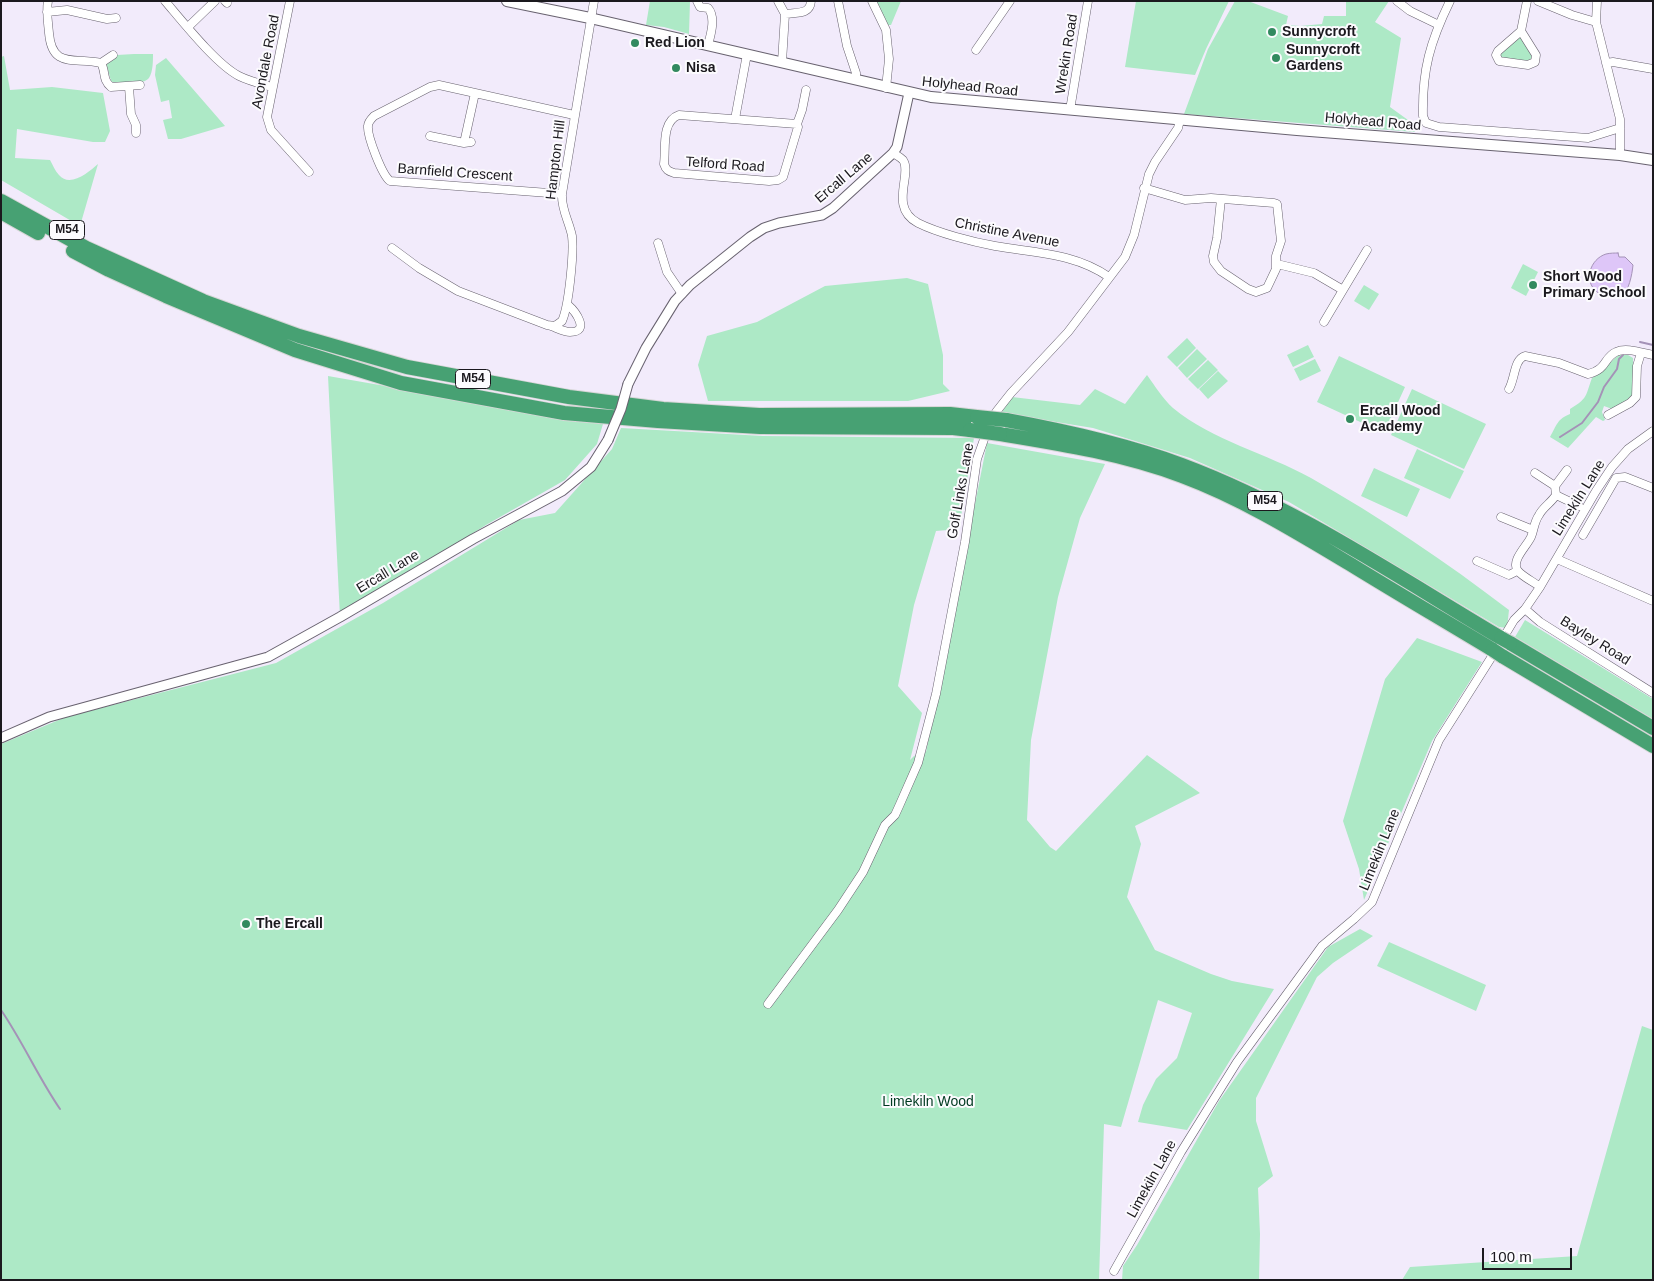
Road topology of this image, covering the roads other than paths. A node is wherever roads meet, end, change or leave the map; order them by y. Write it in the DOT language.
graph roads {
  1 [pos="48,1"];
  2 [pos="165,1"];
  3 [pos="215,1"];
  4 [pos="290,1"];
  5 [pos="507,1"];
  6 [pos="594,1"];
  7 [pos="697,1"];
  8 [pos="778,1"];
  9 [pos="811,1"];
  10 [pos="838,1"];
  11 [pos="872,1"];
  12 [pos="1010,1"];
  13 [pos="1088,1"];
  14 [pos="1397,1"];
  15 [pos="1450,1"];
  16 [pos="1527,1"];
  17 [pos="1538,1"];
  18 [pos="1596,1"];
  19 [pos="47,12"];
  20 [pos="785,14"];
  21 [pos="116,18"];
  22 [pos="590,18"];
  23 [pos="107,19"];
  24 [pos="1596,22"];
  25 [pos="1439,25"];
  26 [pos="188,26"];
  27 [pos="108,28"];
  28 [pos="1521,30"];
  29 [pos="708,45"];
  30 [pos="976,50"];
  31 [pos="747,54"];
  32 [pos="113,55"];
  33 [pos="101,62"];
  34 [pos="782,62"];
  35 [pos="1606,63"];
  36 [pos="1653,69"];
  37 [pos="856,80"];
  38 [pos="140,85"];
  39 [pos="129,87"];
  40 [pos="272,87"];
  41 [pos="886,88"];
  42 [pos="806,90"];
  43 [pos="475,93"];
  44 [pos="909,93"];
  45 [pos="1070,110"];
  46 [pos="574,114"];
  47 [pos="735,119"];
  48 [pos="1180,120"];
  49 [pos="797,124"];
  50 [pos="145,125"];
  51 [pos="1439,127"];
  52 [pos="1620,128"];
  53 [pos="430,136"];
  54 [pos="1440,142"];
  55 [pos="893,153"];
  56 [pos="1620,155"];
  57 [pos="1652,162"];
  58 [pos="309,172"];
  59 [pos="1144,188"];
  60 [pos="1,192"];
  61 [pos="562,194"];
  62 [pos="1221,199"];
  63 [pos="1,201"];
  64 [pos="1,212"];
  65 [pos="658,244"];
  66 [pos="392,248"];
  67 [pos="1367,250"];
  68 [pos="1277,264"];
  69 [pos="133,270"];
  70 [pos="1109,276"];
  71 [pos="1343,290"];
  72 [pos="682,294"];
  73 [pos="568,305"];
  74 [pos="1324,322"];
  75 [pos="551,326"];
  76 [pos="1641,353"];
  77 [pos="1653,355"];
  78 [pos="1509,389"];
  79 [pos="1608,415"];
  80 [pos="1653,431"];
  81 [pos="1568,470"];
  82 [pos="1535,473"];
  83 [pos="1555,486"];
  84 [pos="1653,488"];
  85 [pos="1556,495"];
  86 [pos="1579,506"];
  87 [pos="1501,517"];
  88 [pos="1533,530"];
  89 [pos="1583,535"];
  90 [pos="1557,559"];
  91 [pos="1477,561"];
  92 [pos="1518,571"];
  93 [pos="1540,587"];
  94 [pos="1653,601"];
  95 [pos="1525,609"];
  96 [pos="1653,693"];
  97 [pos="1653,728"];
  98 [pos="1,738"];
  99 [pos="1653,746"];
  100 [pos="768,1004"];
  101 [pos="1114,1271"];
  1 -- 19 [label="street"];
  2 -- 26 [label="street"];
  3 -- 26 [label="street"];
  4 -- 40 [label="street, Avondale Road"];
  5 -- 22 [label="main road, Holyhead Road"];
  6 -- 22 [label="street, Hampton Hill"];
  7 -- 29 [label="street"];
  8 -- 20 [label="street"];
  9 -- 20 [label="street"];
  10 -- 37 [label="street"];
  11 -- 41 [label="street"];
  12 -- 30 [label="street"];
  13 -- 45 [label="street, Wrekin Road"];
  14 -- 25 [label="street"];
  15 -- 25 [label="street"];
  16 -- 28 [label="street"];
  17 -- 24 [label="street"];
  18 -- 24 [label="street"];
  19 -- 23 [label="street"];
  19 -- 33 [label="street"];
  20 -- 34 [label="street"];
  21 -- 23 [label="street"];
  22 -- 29 [label="main road, Holyhead Road"];
  22 -- 46 [label="street, Hampton Hill"];
  23 -- 27 [label="street"];
  24 -- 35 [label="street"];
  25 -- 51 [label="street, Holyhead Road"];
  26 -- 40 [label="street"];
  28 -- 28 [label="street"];
  29 -- 31 [label="main road, Holyhead Road"];
  31 -- 34 [label="main road, Holyhead Road"];
  31 -- 47 [label="street"];
  32 -- 33 [label="street"];
  33 -- 39 [label="street"];
  34 -- 37 [label="main road, Holyhead Road"];
  35 -- 36 [label="street"];
  35 -- 52 [label="street"];
  37 -- 41 [label="main road, Holyhead Road"];
  38 -- 39 [label="street"];
  39 -- 50 [label="street"];
  40 -- 58 [label="street, Avondale Road"];
  41 -- 44 [label="main road, Holyhead Road"];
  42 -- 49 [label="street, Telford Road"];
  43 -- 46 [label="street, Barnfield Crescent"];
  43 -- 53 [label="street"];
  43 -- 61 [label="street, Barnfield Crescent"];
  44 -- 45 [label="main road, Holyhead Road"];
  44 -- 55 [label="street, Ercall Lane"];
  45 -- 48 [label="main road, Holyhead Road"];
  46 -- 61 [label="street, Hampton Hill"];
  47 -- 49 [label="street, Telford Road"];
  47 -- 49 [label="street, Telford Road"];
  48 -- 54 [label="main road, Holyhead Road"];
  48 -- 59 [label="street, Golf Links Lane"];
  51 -- 52 [label="street, Holyhead Road"];
  51 -- 54 [label="street, Holyhead Road"];
  52 -- 56 [label="street"];
  54 -- 56 [label="main road, Holyhead Road"];
  55 -- 70 [label="street, Christine Avenue"];
  55 -- 72 [label="street, Ercall Lane"];
  56 -- 57 [label="main road, Holyhead Road"];
  59 -- 62 [label="street"];
  59 -- 70 [label="street, Golf Links Lane"];
  60 -- 69 [label="highway, M54"];
  61 -- 73 [label="street, Hampton Hill"];
  62 -- 68 [label="street"];
  62 -- 68 [label="street"];
  63 -- 69 [label="highway, M54"];
  64 -- 99 [label="highway, M54, bridge"];
  65 -- 72 [label="street"];
  66 -- 75 [label="street"];
  67 -- 71 [label="street"];
  68 -- 71 [label="street"];
  69 -- 97 [label="highway, M54, bridge"];
  70 -- 100 [label="street, Golf Links Lane"];
  71 -- 74 [label="street"];
  72 -- 98 [label="street, Ercall Lane, bridge"];
  73 -- 75 [label="street, Hampton Hill"];
  73 -- 75 [label="street"];
  76 -- 77 [label="street"];
  76 -- 78 [label="street"];
  76 -- 79 [label="street"];
  80 -- 90 [label="street, Limekiln Lane"];
  81 -- 83 [label="street"];
  82 -- 83 [label="street"];
  83 -- 85 [label="street"];
  84 -- 89 [label="street"];
  85 -- 86 [label="street"];
  85 -- 88 [label="street"];
  87 -- 88 [label="street"];
  88 -- 92 [label="street"];
  90 -- 93 [label="street, Limekiln Lane"];
  90 -- 94 [label="street"];
  91 -- 92 [label="street"];
  92 -- 93 [label="street"];
  93 -- 95 [label="street, Limekiln Lane"];
  95 -- 96 [label="street, Bayley Road"];
  95 -- 101 [label="street, Limekiln Lane"];
}
